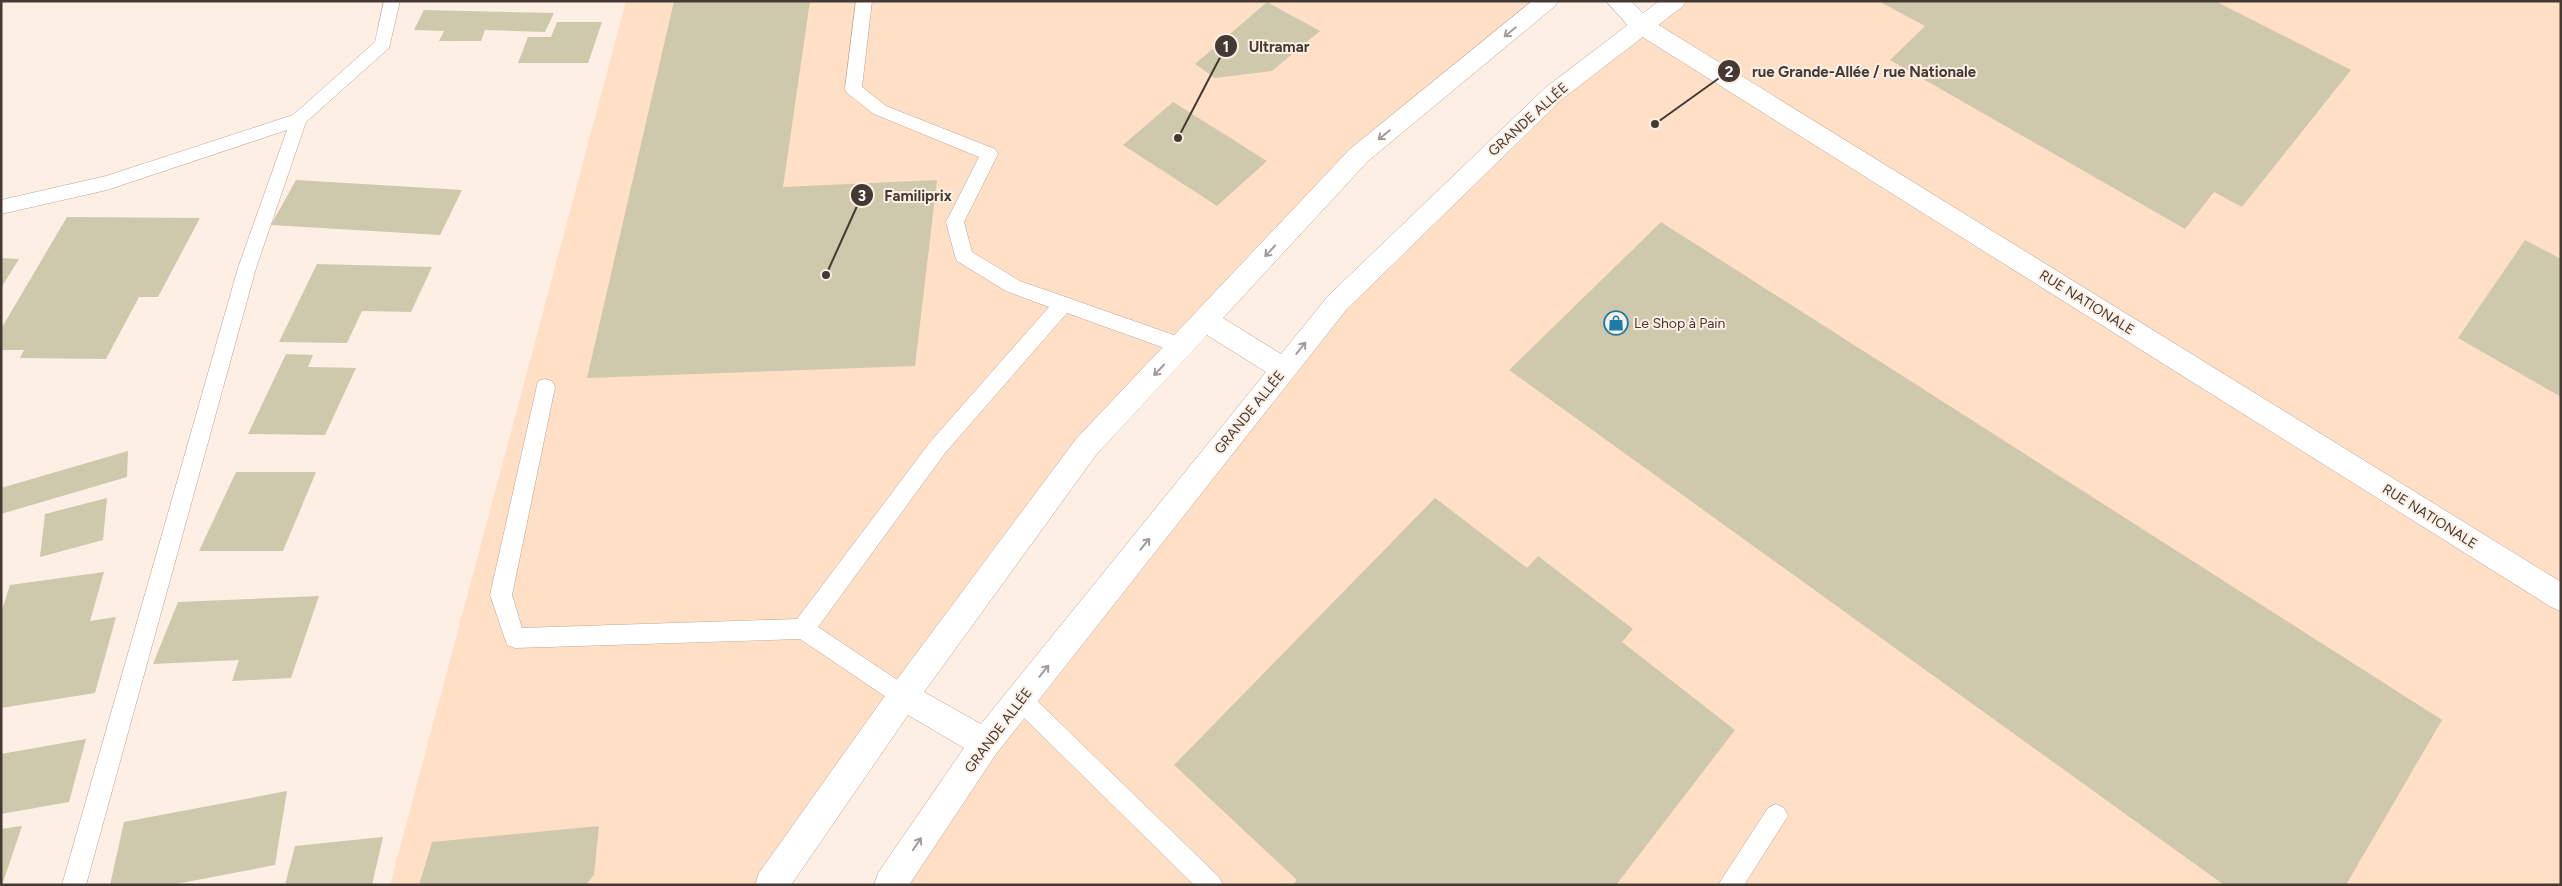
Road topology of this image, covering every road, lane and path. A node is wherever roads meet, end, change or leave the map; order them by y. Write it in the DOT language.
graph roads {
  1 [pos="392,1"];
  2 [pos="864,1"];
  3 [pos="1547,1"];
  4 [pos="1616,1"];
  5 [pos="1675,1"];
  6 [pos="1641,25"];
  7 [pos="299,119"];
  8 [pos="1,207"];
  9 [pos="1063,304"];
  10 [pos="1206,320"];
  11 [pos="1181,346"];
  12 [pos="1284,369"];
  13 [pos="545,387"];
  14 [pos="2561,598"];
  15 [pos="803,629"];
  16 [pos="903,696"];
  17 [pos="1021,700"];
  18 [pos="985,743"];
  19 [pos="1776,816"];
  20 [pos="74,885"];
  21 [pos="771,885"];
  22 [pos="890,885"];
  23 [pos="1211,885"];
  24 [pos="1730,885"];
  1 -- 7 [label="lane"];
  2 -- 9 [label="lane"];
  3 -- 10 [label="street, one-way"];
  4 -- 6 [label="street, RUE NATIONALE"];
  5 -- 6 [label="street, GRANDE ALLÉE"];
  12 -- 6 [label="street, GRANDE ALLÉE, one-way"];
  6 -- 14 [label="street, RUE NATIONALE"];
  7 -- 8 [label="lane"];
  7 -- 20 [label="lane"];
  9 -- 11 [label="lane"];
  9 -- 15 [label="lane"];
  10 -- 11 [label="street"];
  10 -- 12 [label="street"];
  11 -- 16 [label="street, one-way"];
  17 -- 12 [label="street, GRANDE ALLÉE, one-way"];
  13 -- 15 [label="lane"];
  15 -- 16 [label="lane"];
  16 -- 18 [label="street"];
  16 -- 21 [label="street"];
  17 -- 18 [label="street, GRANDE ALLÉE"];
  17 -- 23 [label="lane"];
  22 -- 18 [label="street, GRANDE ALLÉE, one-way"];
  19 -- 24 [label="lane"];
}
